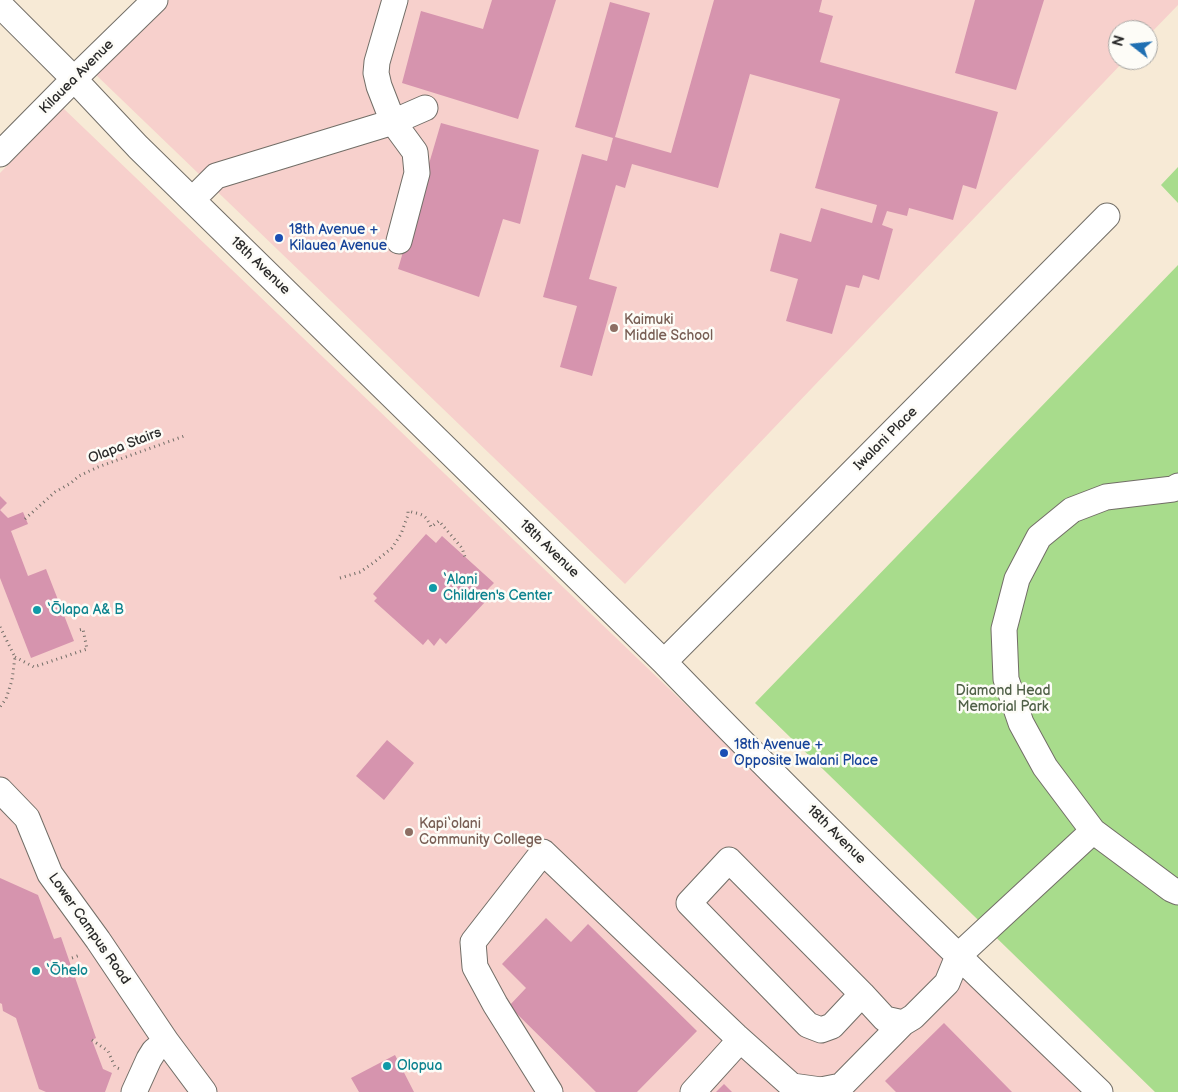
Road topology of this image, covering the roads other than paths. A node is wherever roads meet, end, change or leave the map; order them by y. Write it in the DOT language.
graph roads {
  1 [pos="155,0"];
  2 [pos="395,0"];
  3 [pos="0,5"];
  4 [pos="74,79"];
  5 [pos="425,108"];
  6 [pos="393,122"];
  7 [pos="0,154"];
  8 [pos="192,200"];
  9 [pos="1107,216"];
  10 [pos="399,241"];
  11 [pos="1178,486"];
  12 [pos="664,662"];
  13 [pos="0,790"];
  14 [pos="1094,831"];
  15 [pos="1178,892"];
  16 [pos="958,956"];
  17 [pos="862,994"];
  18 [pos="903,1023"];
  19 [pos="740,1040"];
  20 [pos="166,1041"];
  21 [pos="130,1082"];
  22 [pos="822,1091"];
  23 [pos="204,1092"];
  24 [pos="550,1092"];
  25 [pos="693,1092"];
  26 [pos="1100,1092"];
  1 -- 4 [label="street, Kilauea Avenue"];
  2 -- 6 [label="street"];
  3 -- 4 [label="street, 18th Avenue"];
  4 -- 7 [label="street, Kilauea Avenue"];
  4 -- 8 [label="street, 18th Avenue"];
  5 -- 6 [label="street"];
  6 -- 8 [label="street"];
  6 -- 10 [label="street"];
  8 -- 12 [label="street, 18th Avenue"];
  9 -- 12 [label="street, Iwalani Place"];
  11 -- 14 [label="street"];
  12 -- 16 [label="street, 18th Avenue"];
  13 -- 20 [label="street, Lower Campus Road"];
  14 -- 15 [label="street"];
  14 -- 16 [label="street"];
  16 -- 18 [label="street"];
  16 -- 26 [label="street, 18th Avenue"];
  17 -- 17 [label="street"];
  17 -- 18 [label="street"];
  18 -- 22 [label="street"];
  19 -- 22 [label="street"];
  19 -- 24 [label="street"];
  19 -- 25 [label="street"];
  20 -- 21 [label="street"];
  20 -- 23 [label="street, Lower Campus Road"];
}
